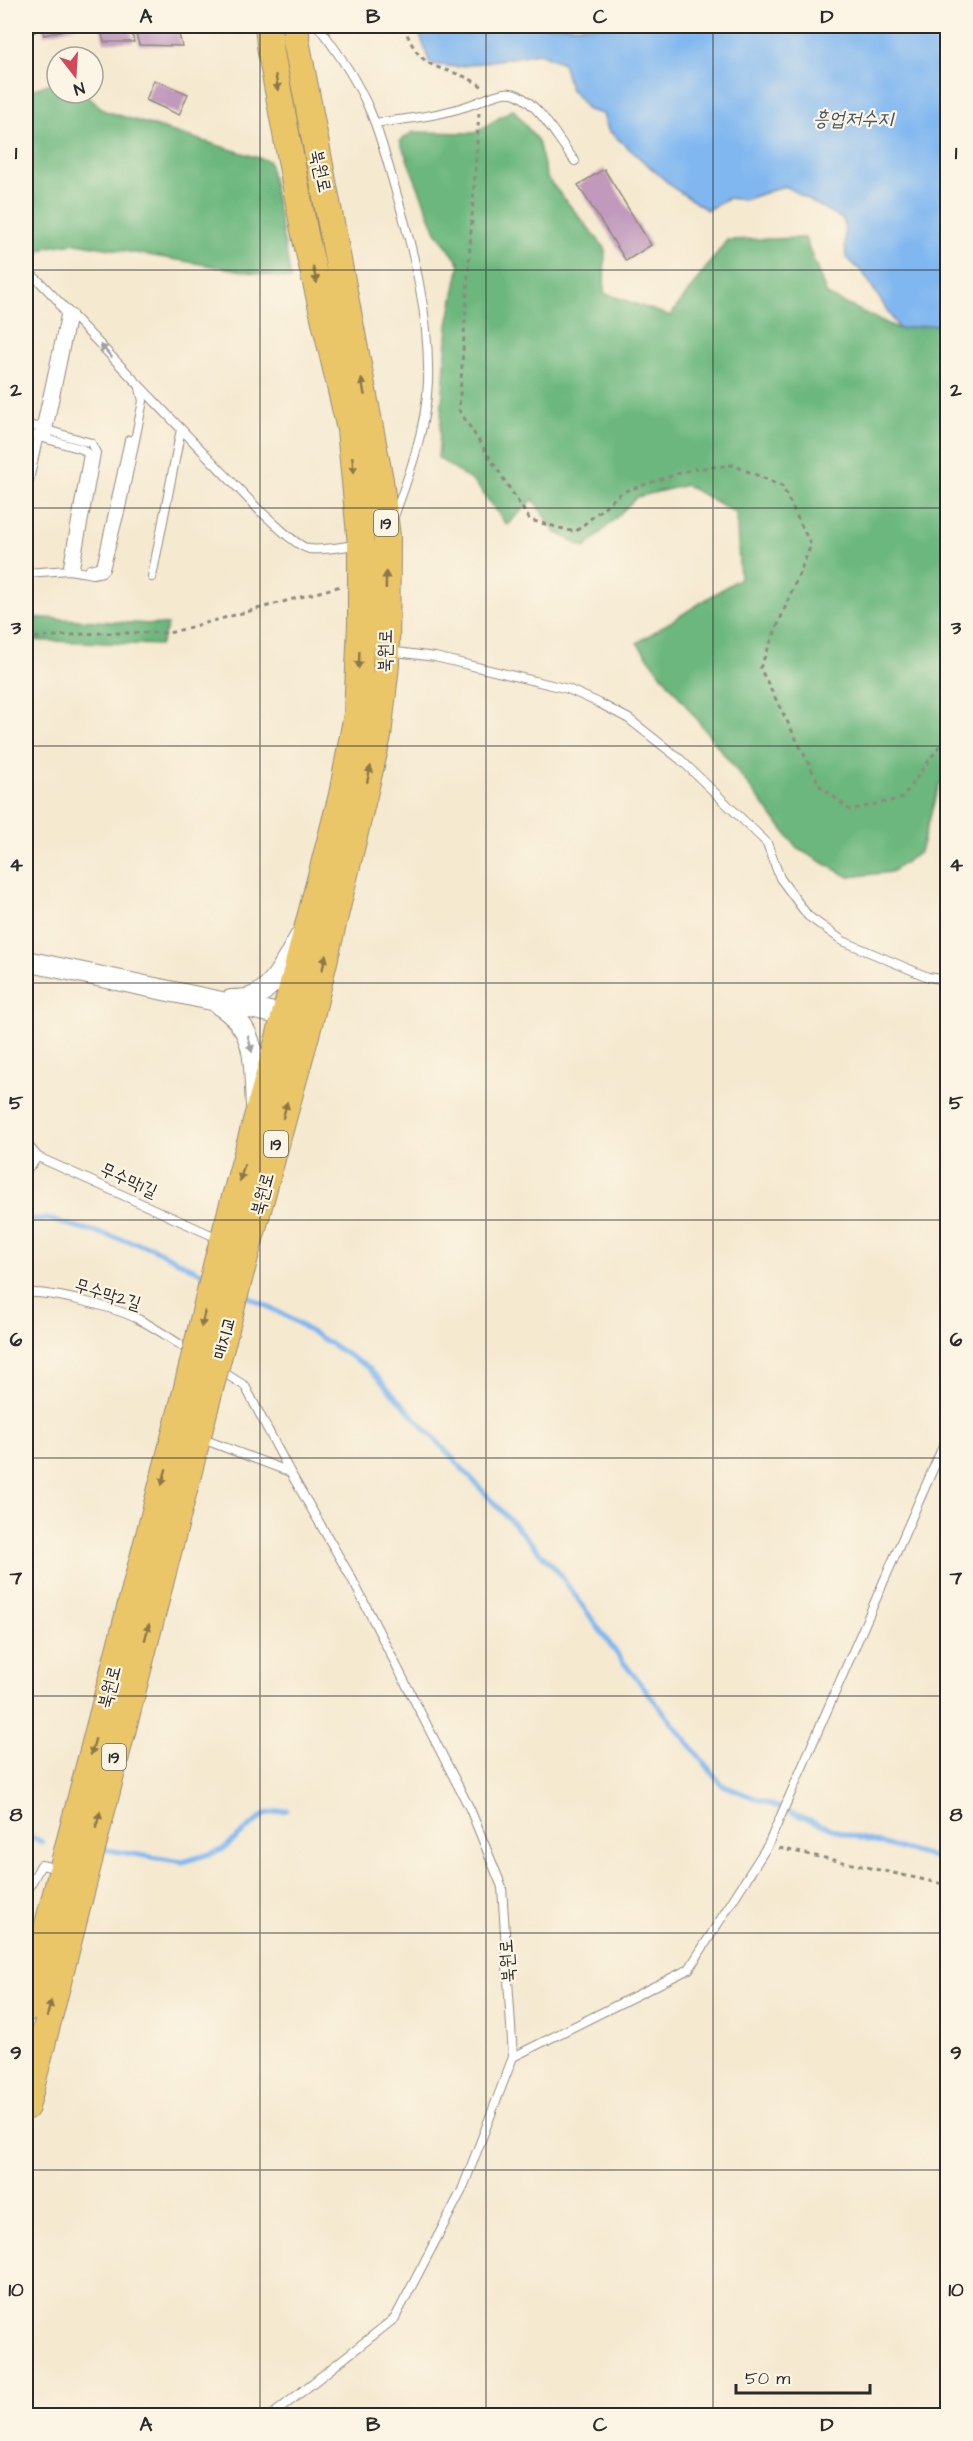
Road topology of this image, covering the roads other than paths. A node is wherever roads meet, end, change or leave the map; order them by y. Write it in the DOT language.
graph roads {
  1 [pos="258,26"];
  2 [pos="268,26"];
  3 [pos="296,26"];
  4 [pos="318,26"];
  5 [pos="271,53"];
  6 [pos="375,123"];
  7 [pos="575,161"];
  8 [pos="26,278"];
  9 [pos="69,315"];
  10 [pos="140,387"];
  11 [pos="26,424"];
  12 [pos="181,429"];
  13 [pos="26,434"];
  14 [pos="43,434"];
  15 [pos="26,494"];
  16 [pos="387,537"];
  17 [pos="360,545"];
  18 [pos="71,567"];
  19 [pos="26,571"];
  20 [pos="152,577"];
  21 [pos="386,651"];
  22 [pos="307,925"];
  23 [pos="26,961"];
  24 [pos="948,980"];
  25 [pos="213,1001"];
  26 [pos="285,1015"];
  27 [pos="310,1020"];
  28 [pos="257,1118"];
  29 [pos="26,1143"];
  30 [pos="38,1157"];
  31 [pos="26,1171"];
  32 [pos="220,1251"];
  33 [pos="242,1268"];
  34 [pos="26,1293"];
  35 [pos="195,1404"];
  36 [pos="187,1434"];
  37 [pos="948,1435"];
  38 [pos="290,1472"];
  39 [pos="61,1869"];
  40 [pos="26,1893"];
  41 [pos="26,2009"];
  42 [pos="513,2057"];
  43 [pos="26,2107"];
  44 [pos="271,2415"];
  1 -- 5 [label="lane"];
  2 -- 5 [label="main road, 북원로 / 19"];
  16 -- 3 [label="main road, 북원로 / 19, one-way"];
  4 -- 6 [label="lane"];
  5 -- 17 [label="main road, 북원로 / 19, one-way"];
  6 -- 7 [label="lane"];
  6 -- 16 [label="lane"];
  8 -- 9 [label="lane"];
  10 -- 9 [label="lane, one-way"];
  9 -- 14 [label="lane"];
  10 -- 12 [label="lane"];
  10 -- 18 [label="lane"];
  10 -- 19 [label="lane"];
  11 -- 14 [label="lane"];
  12 -- 17 [label="lane"];
  12 -- 20 [label="lane"];
  13 -- 14 [label="lane"];
  14 -- 15 [label="lane"];
  14 -- 18 [label="lane"];
  21 -- 16 [label="main road, 북원로 / 19, one-way"];
  17 -- 22 [label="main road, 북원로 / 19, one-way"];
  18 -- 19 [label="lane"];
  21 -- 24 [label="lane"];
  27 -- 21 [label="main road, 북원로 / 19, one-way"];
  22 -- 25 [label="street"];
  22 -- 26 [label="main road, 북원로 / 19"];
  23 -- 25 [label="street"];
  25 -- 26 [label="street"];
  25 -- 28 [label="street, one-way"];
  26 -- 27 [label="street"];
  26 -- 28 [label="main road, 북원로 / 19"];
  33 -- 27 [label="main road, 북원로 / 19, one-way"];
  28 -- 32 [label="main road, 북원로 / 19, one-way"];
  29 -- 30 [label="lane, 무수막1길"];
  30 -- 31 [label="lane"];
  30 -- 32 [label="lane, 무수막1길"];
  32 -- 35 [label="main road, 매지교 / 19, one-way, bridge"];
  33 -- 35 [label="main road, 매지교 / 19, bridge"];
  34 -- 38 [label="lane, 무수막2길"];
  35 -- 36 [label="main road, 북원로 / 19"];
  36 -- 38 [label="lane"];
  36 -- 39 [label="main road, 북원로 / 19, one-way"];
  43 -- 36 [label="main road, 북원로 / 19, one-way"];
  37 -- 42 [label="lane"];
  38 -- 42 [label="lane, 북원로"];
  39 -- 40 [label="lane"];
  39 -- 41 [label="main road, 북원로 / 19"];
  42 -- 44 [label="lane, 북원로"];
}
